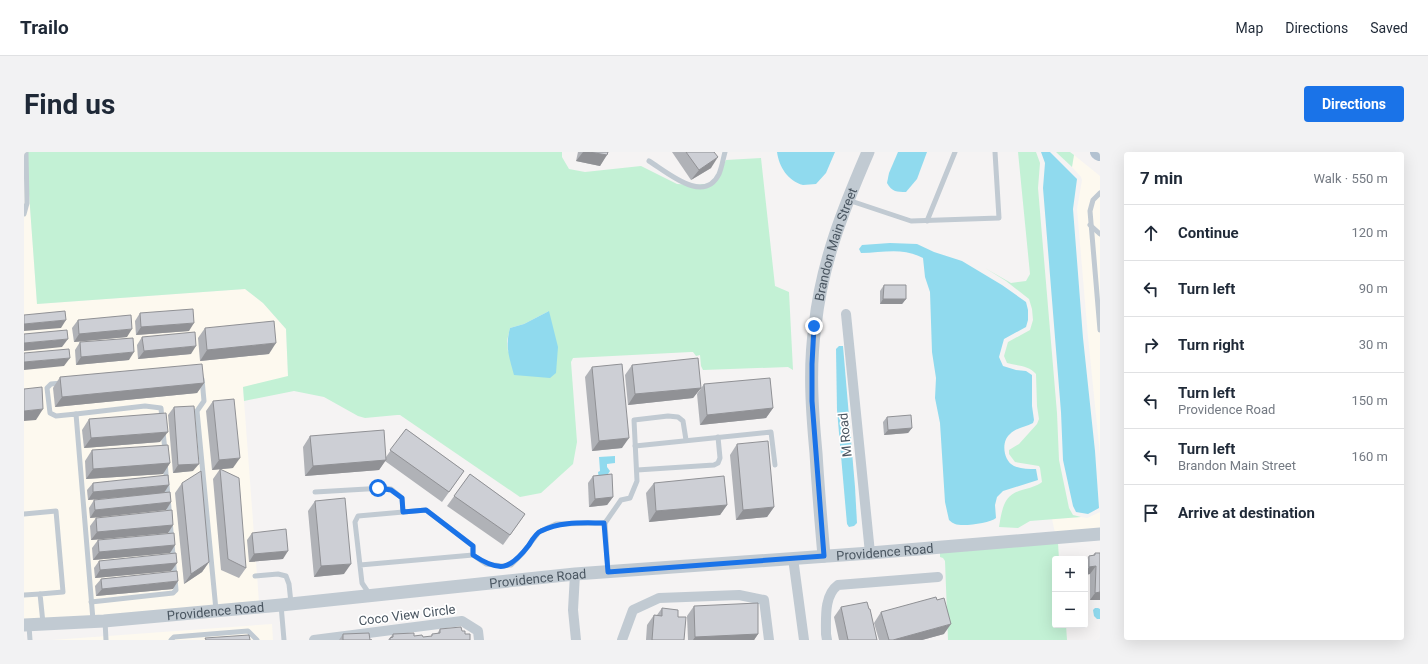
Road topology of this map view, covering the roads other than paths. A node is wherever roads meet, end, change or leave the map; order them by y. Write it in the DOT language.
graph roads {
  1 [pos="26,152"];
  2 [pos="725,152"];
  3 [pos="868,152"];
  4 [pos="955,152"];
  5 [pos="995,152"];
  6 [pos="649,162"];
  7 [pos="1100,193"];
  8 [pos="847,200"];
  9 [pos="24,214"];
  10 [pos="927,221"];
  11 [pos="1090,225"];
  12 [pos="1100,234"];
  13 [pos="846,314"];
  14 [pos="1100,330"];
  15 [pos="202,374"];
  16 [pos="66,382"];
  17 [pos="76,414"];
  18 [pos="718,437"];
  19 [pos="686,440"];
  20 [pos="635,446"];
  21 [pos="775,466"];
  22 [pos="636,470"];
  23 [pos="315,492"];
  24 [pos="403,512"];
  25 [pos="24,514"];
  26 [pos="604,523"];
  27 [pos="1100,534"];
  28 [pos="870,553"];
  29 [pos="473,555"];
  30 [pos="824,556"];
  31 [pos="793,558"];
  32 [pos="360,565"];
  33 [pos="608,572"];
  34 [pos="575,574"];
  35 [pos="255,576"];
  36 [pos="938,577"];
  37 [pos="40,594"];
  38 [pos="24,595"];
  39 [pos="370,596"];
  40 [pos="91,602"];
  41 [pos="286,604"];
  42 [pos="216,611"];
  43 [pos="99,621"];
  44 [pos="43,624"];
  45 [pos="26,625"];
  46 [pos="478,635"];
  47 [pos="30,640"];
  48 [pos="106,640"];
  49 [pos="170,640"];
  50 [pos="257,640"];
  51 [pos="284,640"];
  52 [pos="314,640"];
  53 [pos="576,640"];
  54 [pos="622,640"];
  55 [pos="769,640"];
  56 [pos="804,640"];
  57 [pos="827,640"];
  1 -- 9 [label="lane"];
  2 -- 6 [label="lane"];
  3 -- 8 [label="street, Brandon Main Street"];
  4 -- 10 [label="lane"];
  5 -- 10 [label="lane"];
  7 -- 11 [label="lane"];
  8 -- 10 [label="lane"];
  8 -- 30 [label="street, Brandon Main Street"];
  11 -- 12 [label="lane"];
  11 -- 14 [label="lane"];
  13 -- 28 [label="street, M Road"];
  15 -- 42 [label="lane"];
  16 -- 17 [label="lane"];
  17 -- 40 [label="lane"];
  17 -- 40 [label="lane"];
  18 -- 19 [label="lane"];
  18 -- 21 [label="lane"];
  18 -- 22 [label="lane"];
  19 -- 20 [label="lane"];
  19 -- 20 [label="lane"];
  20 -- 22 [label="lane"];
  22 -- 26 [label="lane"];
  23 -- 24 [label="lane"];
  24 -- 29 [label="lane"];
  24 -- 32 [label="lane"];
  25 -- 37 [label="lane"];
  26 -- 29 [label="lane"];
  26 -- 33 [label="lane"];
  27 -- 28 [label="street, Providence Road"];
  28 -- 30 [label="street, Providence Road"];
  29 -- 32 [label="lane"];
  30 -- 31 [label="street, Providence Road"];
  31 -- 33 [label="street, Providence Road"];
  31 -- 56 [label="street"];
  32 -- 39 [label="lane"];
  33 -- 34 [label="street, Providence Road"];
  34 -- 39 [label="street, Providence Road"];
  34 -- 53 [label="street"];
  35 -- 41 [label="lane"];
  36 -- 57 [label="street"];
  37 -- 38 [label="lane"];
  37 -- 44 [label="lane"];
  39 -- 41 [label="street, Providence Road"];
  40 -- 43 [label="lane"];
  41 -- 42 [label="street, Providence Road"];
  41 -- 51 [label="lane"];
  42 -- 43 [label="street, Providence Road"];
  43 -- 44 [label="street, Providence Road"];
  43 -- 48 [label="lane"];
  44 -- 45 [label="street, Providence Road"];
  45 -- 47 [label="lane"];
  46 -- 52 [label="street, Coco View Circle"];
  49 -- 50 [label="lane"];
  54 -- 55 [label="street"];
}
